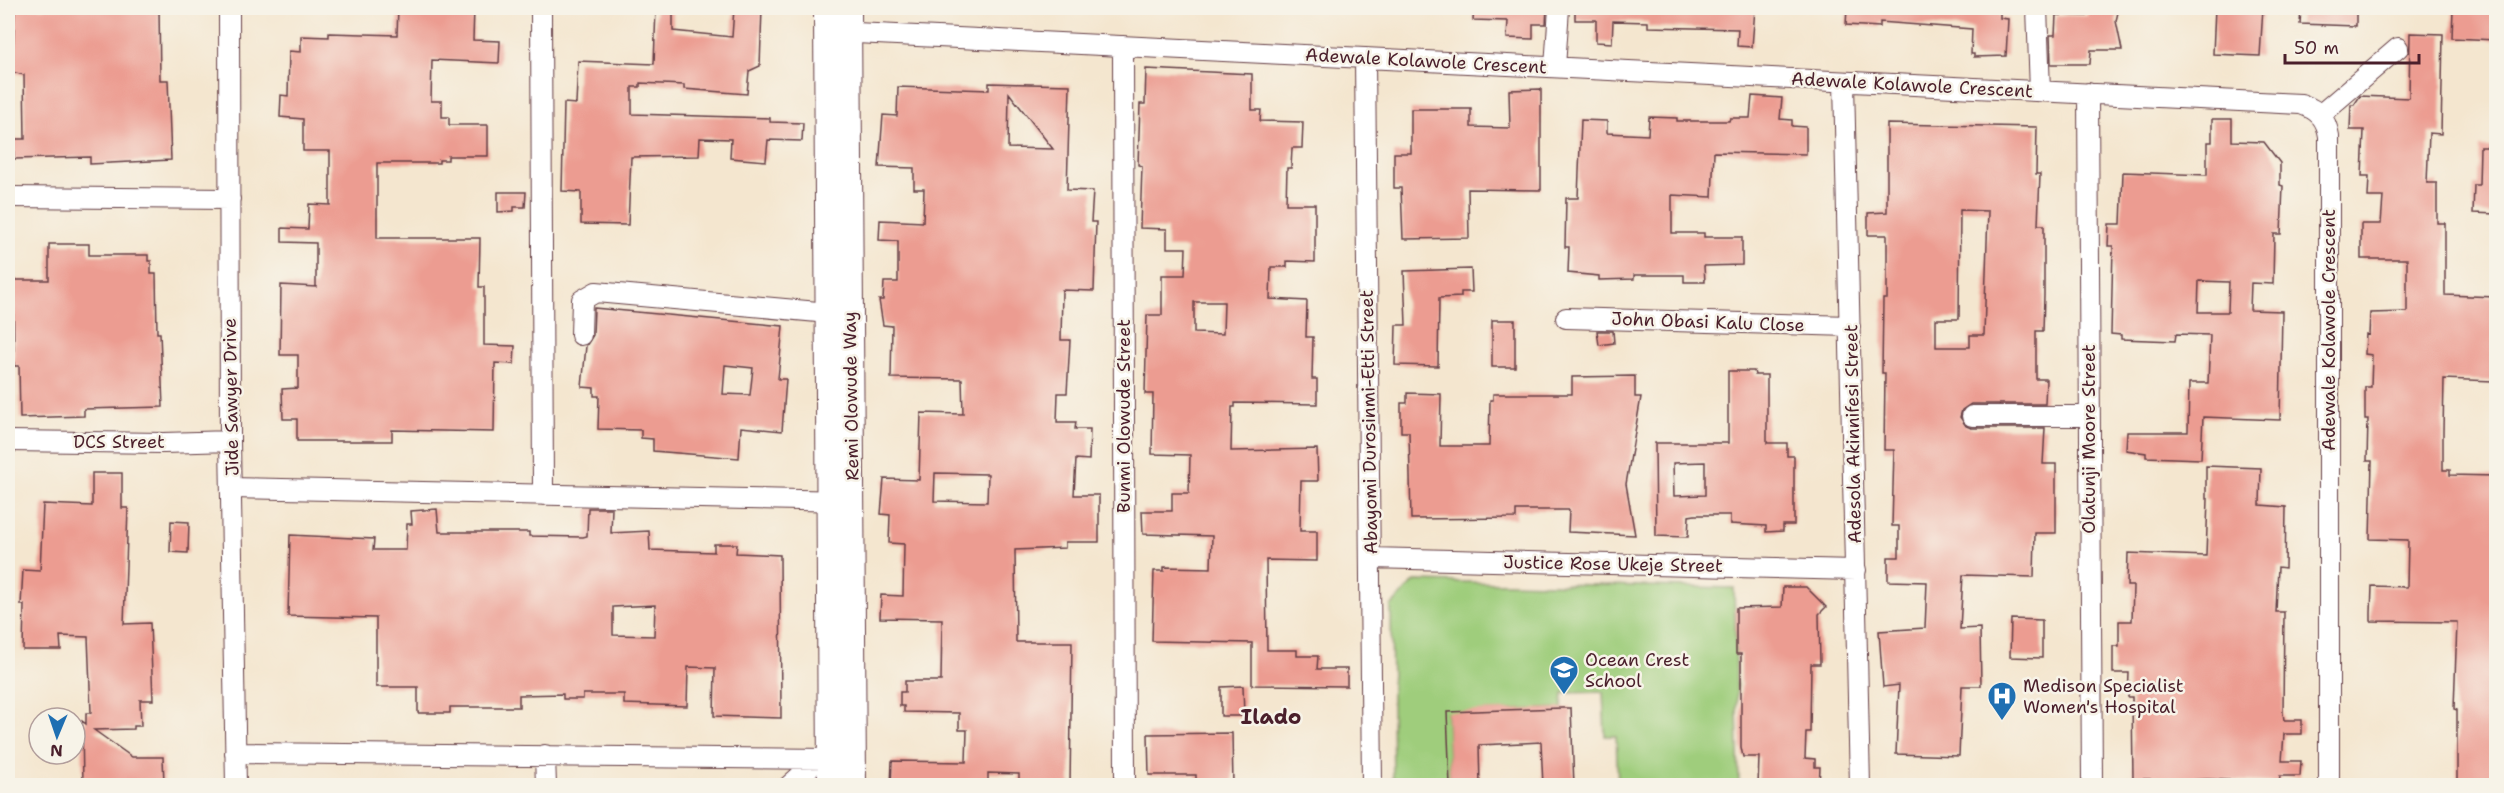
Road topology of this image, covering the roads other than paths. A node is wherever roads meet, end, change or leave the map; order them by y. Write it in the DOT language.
graph roads {
  1 [pos="229,8"];
  2 [pos="541,8"];
  3 [pos="1558,8"];
  4 [pos="2037,8"];
  5 [pos="837,20"];
  6 [pos="1123,46"];
  7 [pos="2398,48"];
  8 [pos="1365,58"];
  9 [pos="1555,67"];
  10 [pos="1844,82"];
  11 [pos="2040,91"];
  12 [pos="2088,93"];
  13 [pos="2321,114"];
  14 [pos="8,197"];
  15 [pos="230,199"];
  16 [pos="829,313"];
  17 [pos="1566,318"];
  18 [pos="1850,326"];
  19 [pos="581,335"];
  20 [pos="1972,416"];
  21 [pos="2089,416"];
  22 [pos="8,441"];
  23 [pos="230,441"];
  24 [pos="232,488"];
  25 [pos="543,495"];
  26 [pos="841,501"];
  27 [pos="1370,558"];
  28 [pos="1856,570"];
  29 [pos="235,753"];
  30 [pos="545,755"];
  31 [pos="825,759"];
  32 [pos="236,786"];
  33 [pos="546,786"];
  34 [pos="789,786"];
  35 [pos="831,786"];
  36 [pos="853,786"];
  37 [pos="1125,786"];
  38 [pos="1371,786"];
  39 [pos="1860,786"];
  40 [pos="2091,786"];
  41 [pos="2329,786"];
  1 -- 15 [label="street, Jide Sawyer Drive"];
  2 -- 25 [label="street"];
  3 -- 9 [label="street"];
  4 -- 11 [label="street"];
  5 -- 6 [label="street, Adewale Kolawole Crescent"];
  5 -- 16 [label="main road, Remi Olowude Way"];
  5 -- 26 [label="main road, Remi Olowude Way"];
  6 -- 8 [label="street, Adewale Kolawole Crescent"];
  6 -- 37 [label="street, Bunmi Olowude Street"];
  7 -- 13 [label="street"];
  8 -- 9 [label="street, Adewale Kolawole Crescent"];
  8 -- 27 [label="street, Abayomi Durosinmi-Etti Street"];
  9 -- 10 [label="street, Adewale Kolawole Crescent"];
  10 -- 11 [label="street, Adewale Kolawole Crescent"];
  10 -- 18 [label="street, Adesola Akinnifesi Street"];
  11 -- 12 [label="street, Adewale Kolawole Crescent"];
  12 -- 13 [label="street, Adewale Kolawole Crescent"];
  12 -- 21 [label="street, Olatunji Moore Street"];
  13 -- 41 [label="street, Adewale Kolawole Crescent"];
  14 -- 15 [label="street"];
  15 -- 23 [label="street, Jide Sawyer Drive"];
  16 -- 19 [label="street"];
  16 -- 26 [label="main road, Remi Olowude Way"];
  17 -- 18 [label="street, John Obasi Kalu Close"];
  18 -- 28 [label="street, Adesola Akinnifesi Street"];
  20 -- 21 [label="street"];
  21 -- 40 [label="street, Olatunji Moore Street"];
  22 -- 23 [label="street, DCS Street"];
  23 -- 24 [label="street, Jide Sawyer Drive"];
  24 -- 25 [label="street"];
  24 -- 29 [label="street, Jide Sawyer Drive"];
  25 -- 26 [label="street"];
  26 -- 31 [label="main road, Remi Olowude Way"];
  26 -- 36 [label="main road, Remi Olowude Way"];
  27 -- 28 [label="street, Justice Rose Ukeje Street"];
  27 -- 38 [label="street, Abayomi Durosinmi-Etti Street"];
  28 -- 39 [label="street, Adesola Akinnifesi Street"];
  29 -- 30 [label="street"];
  29 -- 32 [label="street, Jide Sawyer Drive"];
  30 -- 31 [label="street"];
  30 -- 33 [label="street"];
  31 -- 34 [label="street"];
  31 -- 35 [label="main road, Remi Olowude Way"];
}
